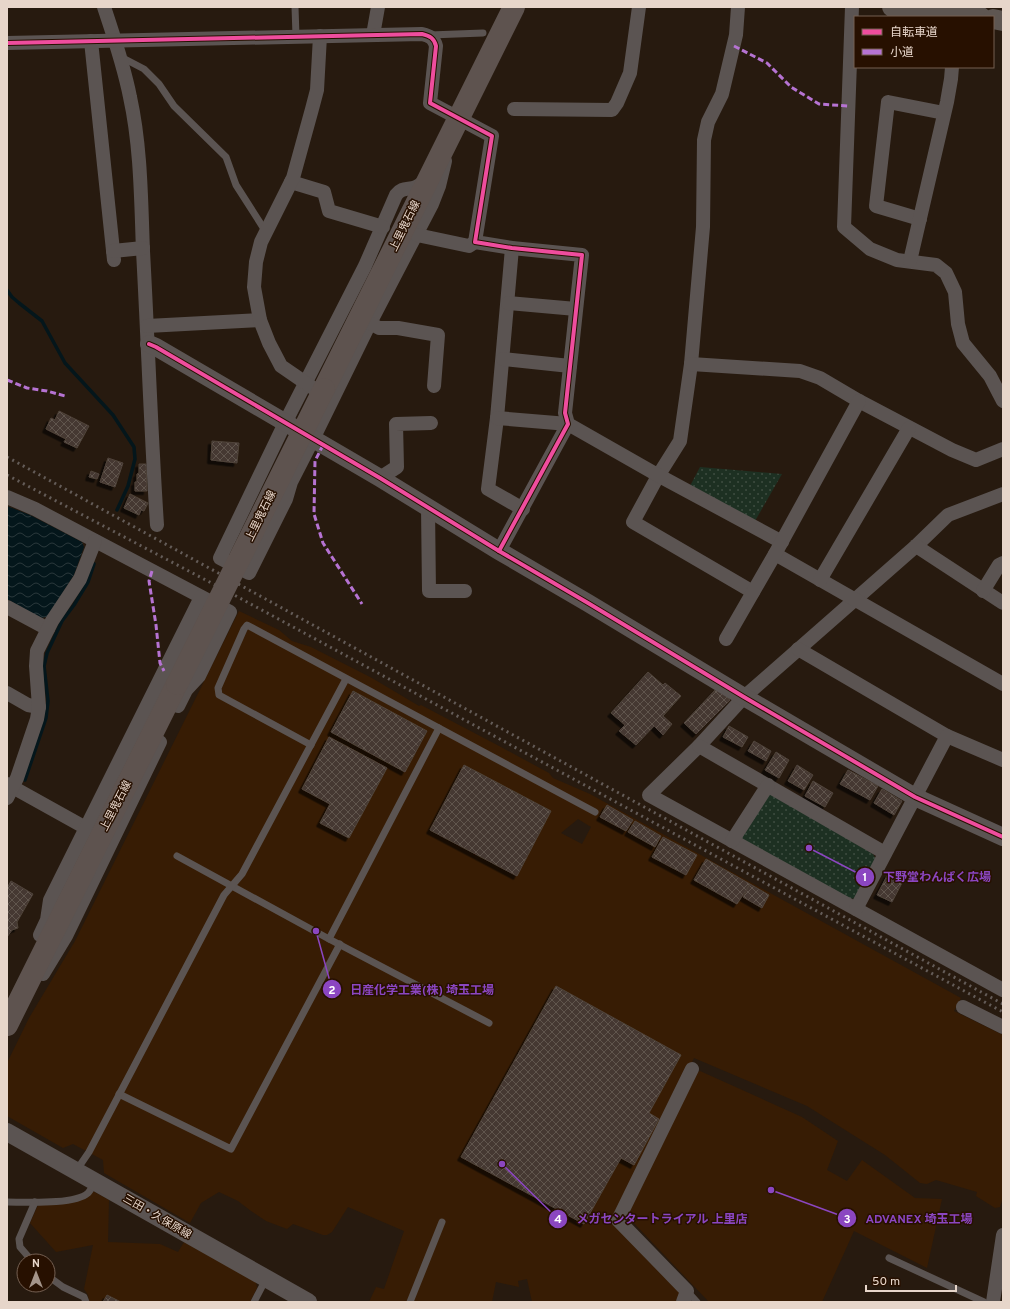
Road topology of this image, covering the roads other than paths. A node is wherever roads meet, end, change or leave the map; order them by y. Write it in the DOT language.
graph roads {
  1 [pos="104,7"];
  2 [pos="295,7"];
  3 [pos="378,7"];
  4 [pos="514,7"];
  5 [pos="639,7"];
  6 [pos="738,7"];
  7 [pos="852,7"];
  8 [pos="892,7"];
  9 [pos="940,12"];
  10 [pos="973,16"];
  11 [pos="483,32"];
  12 [pos="374,35"];
  13 [pos="429,35"];
  14 [pos="296,36"];
  15 [pos="320,36"];
  16 [pos="115,40"];
  17 [pos="91,41"];
  18 [pos="7,43"];
  19 [pos="121,57"];
  20 [pos="952,68"];
  21 [pos="514,109"];
  22 [pos="944,113"];
  23 [pos="455,125"];
  24 [pos="428,180"];
  25 [pos="291,182"];
  26 [pos="920,219"];
  27 [pos="383,227"];
  28 [pos="266,232"];
  29 [pos="417,235"];
  30 [pos="475,242"];
  31 [pos="143,248"];
  32 [pos="512,248"];
  33 [pos="910,261"];
  34 [pos="508,304"];
  35 [pos="576,309"];
  36 [pos="260,320"];
  37 [pos="370,323"];
  38 [pos="147,326"];
  39 [pos="149,344"];
  40 [pos="502,359"];
  41 [pos="691,364"];
  42 [pos="570,366"];
  43 [pos="434,386"];
  44 [pos="321,391"];
  45 [pos="859,401"];
  46 [pos="1003,401"];
  47 [pos="496,418"];
  48 [pos="285,423"];
  49 [pos="431,423"];
  50 [pos="568,424"];
  51 [pos="909,428"];
  52 [pos="313,439"];
  53 [pos="1003,449"];
  54 [pos="658,476"];
  55 [pos="380,478"];
  56 [pos="1003,494"];
  57 [pos="7,497"];
  58 [pos="428,508"];
  59 [pos="523,509"];
  60 [pos="157,525"];
  61 [pos="94,541"];
  62 [pos="916,546"];
  63 [pos="779,548"];
  64 [pos="499,551"];
  65 [pos="1003,563"];
  66 [pos="820,580"];
  67 [pos="465,591"];
  68 [pos="984,591"];
  69 [pos="753,592"];
  70 [pos="201,597"];
  71 [pos="854,600"];
  72 [pos="1003,603"];
  73 [pos="7,607"];
  74 [pos="48,629"];
  75 [pos="726,639"];
  76 [pos="798,649"];
  77 [pos="346,679"];
  78 [pos="1003,684"];
  79 [pos="7,694"];
  80 [pos="744,697"];
  81 [pos="39,707"];
  82 [pos="439,728"];
  83 [pos="947,736"];
  84 [pos="311,745"];
  85 [pos="699,746"];
  86 [pos="1003,760"];
  87 [pos="768,785"];
  88 [pos="9,790"];
  89 [pos="915,797"];
  90 [pos="595,812"];
  91 [pos="86,828"];
  92 [pos="1003,837"];
  93 [pos="732,840"];
  94 [pos="885,853"];
  95 [pos="178,856"];
  96 [pos="232,886"];
  97 [pos="856,909"];
  98 [pos="329,939"];
  99 [pos="340,944"];
  100 [pos="25,989"];
  101 [pos="1003,990"];
  102 [pos="963,1007"];
  103 [pos="489,1023"];
  104 [pos="7,1025"];
  105 [pos="1003,1027"];
  106 [pos="692,1069"];
  107 [pos="119,1094"];
  108 [pos="7,1132"];
  109 [pos="75,1171"];
  110 [pos="95,1182"];
  111 [pos="7,1202"];
  112 [pos="35,1202"];
  113 [pos="442,1222"];
  114 [pos="1003,1236"];
  115 [pos="25,1253"];
  116 [pos="890,1258"];
  117 [pos="267,1279"];
  118 [pos="56,1282"];
  119 [pos="685,1296"];
  120 [pos="86,1302"];
  121 [pos="254,1302"];
  122 [pos="308,1302"];
  123 [pos="410,1302"];
  124 [pos="697,1302"];
  125 [pos="984,1302"];
  126 [pos="993,1302"];
  1 -- 16 [label="street"];
  2 -- 14 [label="lane"];
  3 -- 12 [label="street"];
  4 -- 23 [label="main road, 上里鬼石線"];
  5 -- 21 [label="street"];
  6 -- 41 [label="street"];
  7 -- 33 [label="street"];
  8 -- 9 [label="main road"];
  9 -- 10 [label="main road"];
  11 -- 13 [label="lane"];
  12 -- 13 [label="street"];
  12 -- 15 [label="street"];
  13 -- 23 [label="street"];
  14 -- 15 [label="street"];
  14 -- 16 [label="street"];
  15 -- 25 [label="street"];
  16 -- 17 [label="street"];
  16 -- 19 [label="street"];
  17 -- 18 [label="street"];
  17 -- 31 [label="street"];
  19 -- 28 [label="lane"];
  19 -- 31 [label="street"];
  20 -- 22 [label="street"];
  22 -- 26 [label="street"];
  22 -- 26 [label="street"];
  23 -- 24 [label="main road, 上里鬼石線"];
  23 -- 29 [label="street"];
  23 -- 30 [label="street"];
  24 -- 27 [label="street"];
  24 -- 44 [label="main road, 上里鬼石線"];
  25 -- 27 [label="street"];
  25 -- 28 [label="street"];
  26 -- 33 [label="street"];
  27 -- 44 [label="street"];
  28 -- 36 [label="street"];
  29 -- 30 [label="street"];
  29 -- 37 [label="street"];
  30 -- 32 [label="street"];
  31 -- 38 [label="street"];
  32 -- 34 [label="street"];
  32 -- 35 [label="street"];
  33 -- 46 [label="street"];
  34 -- 35 [label="street"];
  34 -- 40 [label="street"];
  35 -- 42 [label="street"];
  36 -- 38 [label="street"];
  36 -- 44 [label="street"];
  37 -- 43 [label="street"];
  37 -- 44 [label="street"];
  38 -- 39 [label="street"];
  39 -- 48 [label="street"];
  39 -- 60 [label="street"];
  40 -- 42 [label="street"];
  40 -- 47 [label="street"];
  41 -- 45 [label="street"];
  41 -- 54 [label="street"];
  42 -- 50 [label="street"];
  44 -- 48 [label="street"];
  44 -- 52 [label="street"];
  44 -- 100 [label="main road, 上里鬼石線, bridge"];
  45 -- 51 [label="street"];
  45 -- 63 [label="street"];
  47 -- 50 [label="street"];
  47 -- 59 [label="street"];
  48 -- 52 [label="street"];
  48 -- 52 [label="street"];
  49 -- 55 [label="street"];
  50 -- 54 [label="street"];
  50 -- 59 [label="street"];
  51 -- 53 [label="street"];
  51 -- 66 [label="street"];
  52 -- 55 [label="street"];
  54 -- 63 [label="street"];
  54 -- 69 [label="street"];
  55 -- 58 [label="street"];
  56 -- 62 [label="street"];
  57 -- 61 [label="street"];
  58 -- 64 [label="street"];
  58 -- 67 [label="street"];
  59 -- 64 [label="street"];
  61 -- 70 [label="street"];
  61 -- 74 [label="street"];
  62 -- 68 [label="street"];
  62 -- 71 [label="street"];
  63 -- 66 [label="street"];
  63 -- 69 [label="street"];
  64 -- 80 [label="street"];
  65 -- 68 [label="street"];
  66 -- 71 [label="street"];
  68 -- 72 [label="street"];
  69 -- 75 [label="street"];
  70 -- 91 [label="street"];
  70 -- 100 [label="street"];
  71 -- 76 [label="street"];
  71 -- 78 [label="street"];
  73 -- 74 [label="street"];
  74 -- 81 [label="street"];
  76 -- 80 [label="street"];
  76 -- 83 [label="street"];
  77 -- 82 [label="lane"];
  77 -- 84 [label="lane"];
  77 -- 84 [label="lane"];
  79 -- 81 [label="street"];
  80 -- 85 [label="street"];
  80 -- 89 [label="street"];
  81 -- 88 [label="street"];
  82 -- 90 [label="lane"];
  82 -- 98 [label="lane"];
  83 -- 86 [label="street"];
  83 -- 89 [label="street"];
  84 -- 96 [label="lane"];
  85 -- 87 [label="street"];
  85 -- 93 [label="street"];
  87 -- 93 [label="street"];
  87 -- 94 [label="street"];
  88 -- 91 [label="street"];
  89 -- 92 [label="street"];
  89 -- 94 [label="street"];
  91 -- 100 [label="street"];
  93 -- 97 [label="street"];
  94 -- 97 [label="street"];
  95 -- 96 [label="lane"];
  96 -- 98 [label="lane"];
  96 -- 107 [label="lane"];
  97 -- 101 [label="street"];
  98 -- 99 [label="lane"];
  99 -- 103 [label="lane"];
  99 -- 107 [label="lane"];
  100 -- 104 [label="main road, 上里鬼石線"];
  102 -- 105 [label="street"];
  106 -- 119 [label="street"];
  107 -- 109 [label="lane"];
  108 -- 109 [label="street, 三田・久保原線"];
  109 -- 110 [label="street, 三田・久保原線"];
  110 -- 112 [label="lane"];
  110 -- 117 [label="street, 三田・久保原線"];
  111 -- 112 [label="lane"];
  112 -- 115 [label="lane"];
  113 -- 123 [label="lane"];
  114 -- 126 [label="street"];
  116 -- 125 [label="lane"];
  117 -- 121 [label="lane"];
  117 -- 122 [label="street, 三田・久保原線"];
  118 -- 120 [label="lane"];
  119 -- 124 [label="lane"];
}
